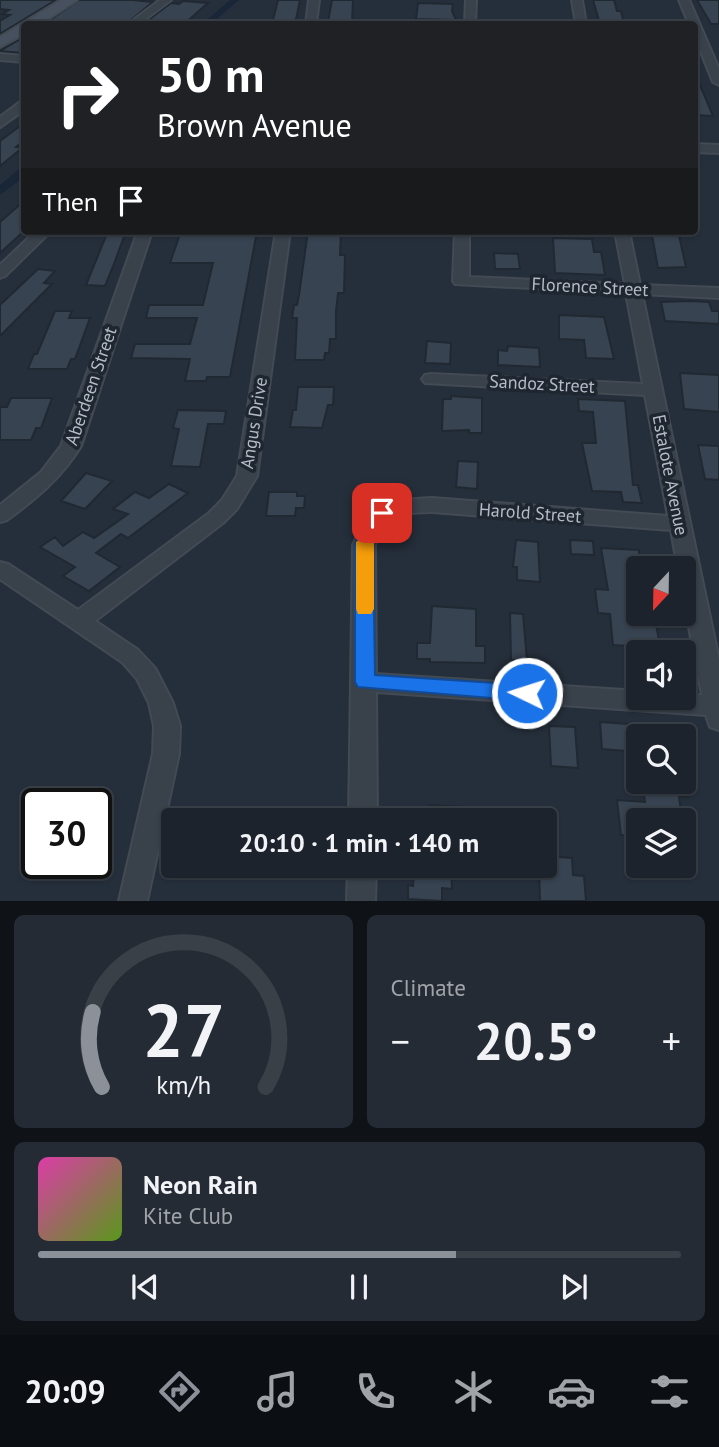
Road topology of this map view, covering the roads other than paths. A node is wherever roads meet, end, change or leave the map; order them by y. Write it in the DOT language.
graph roads {
  1 [pos="70,0"];
  2 [pos="166,0"];
  3 [pos="314,0"];
  4 [pos="471,0"];
  5 [pos="577,0"];
  6 [pos="684,0"];
  7 [pos="36,21"];
  8 [pos="137,21"];
  9 [pos="311,21"];
  10 [pos="470,21"];
  11 [pos="580,21"];
  12 [pos="693,21"];
  13 [pos="21,30"];
  14 [pos="0,44"];
  15 [pos="701,53"];
  16 [pos="0,57"];
  17 [pos="21,60"];
  18 [pos="719,82"];
  19 [pos="21,107"];
  20 [pos="0,123"];
  21 [pos="698,148"];
  22 [pos="719,149"];
  23 [pos="40,235"];
  24 [pos="144,235"];
  25 [pos="282,235"];
  26 [pos="462,235"];
  27 [pos="623,235"];
  28 [pos="0,273"];
  29 [pos="634,289"];
  30 [pos="719,293"];
  31 [pos="431,379"];
  32 [pos="654,390"];
  33 [pos="0,515"];
  34 [pos="680,524"];
  35 [pos="0,569"];
  36 [pos="79,621"];
  37 [pos="365,682"];
  38 [pos="718,713"];
  39 [pos="363,808"];
  40 [pos="362,878"];
  41 [pos="133,901"];
  42 [pos="361,901"];
  1 -- 7 [label="street"];
  2 -- 8 [label="street"];
  3 -- 9 [label="street"];
  4 -- 10 [label="street"];
  5 -- 11 [label="street"];
  6 -- 12 [label="street"];
  13 -- 14 [label="street"];
  15 -- 18 [label="street"];
  16 -- 17 [label="street"];
  19 -- 20 [label="street"];
  21 -- 22 [label="street"];
  23 -- 28 [label="street"];
  24 -- 33 [label="street, Aberdeen Street"];
  25 -- 36 [label="street, Angus Drive"];
  26 -- 29 [label="street, Florence Street"];
  27 -- 29 [label="street, Estalote Avenue"];
  29 -- 30 [label="street, Florence Street"];
  29 -- 32 [label="street, Estalote Avenue"];
  31 -- 32 [label="street, Sandoz Street"];
  32 -- 34 [label="street, Estalote Avenue"];
  34 -- 37 [label="street, Harold Street"];
  34 -- 38 [label="street, Estalote Avenue"];
  35 -- 36 [label="street"];
  36 -- 41 [label="street"];
  37 -- 38 [label="street"];
  37 -- 39 [label="street"];
  40 -- 42 [label="street"];
}
